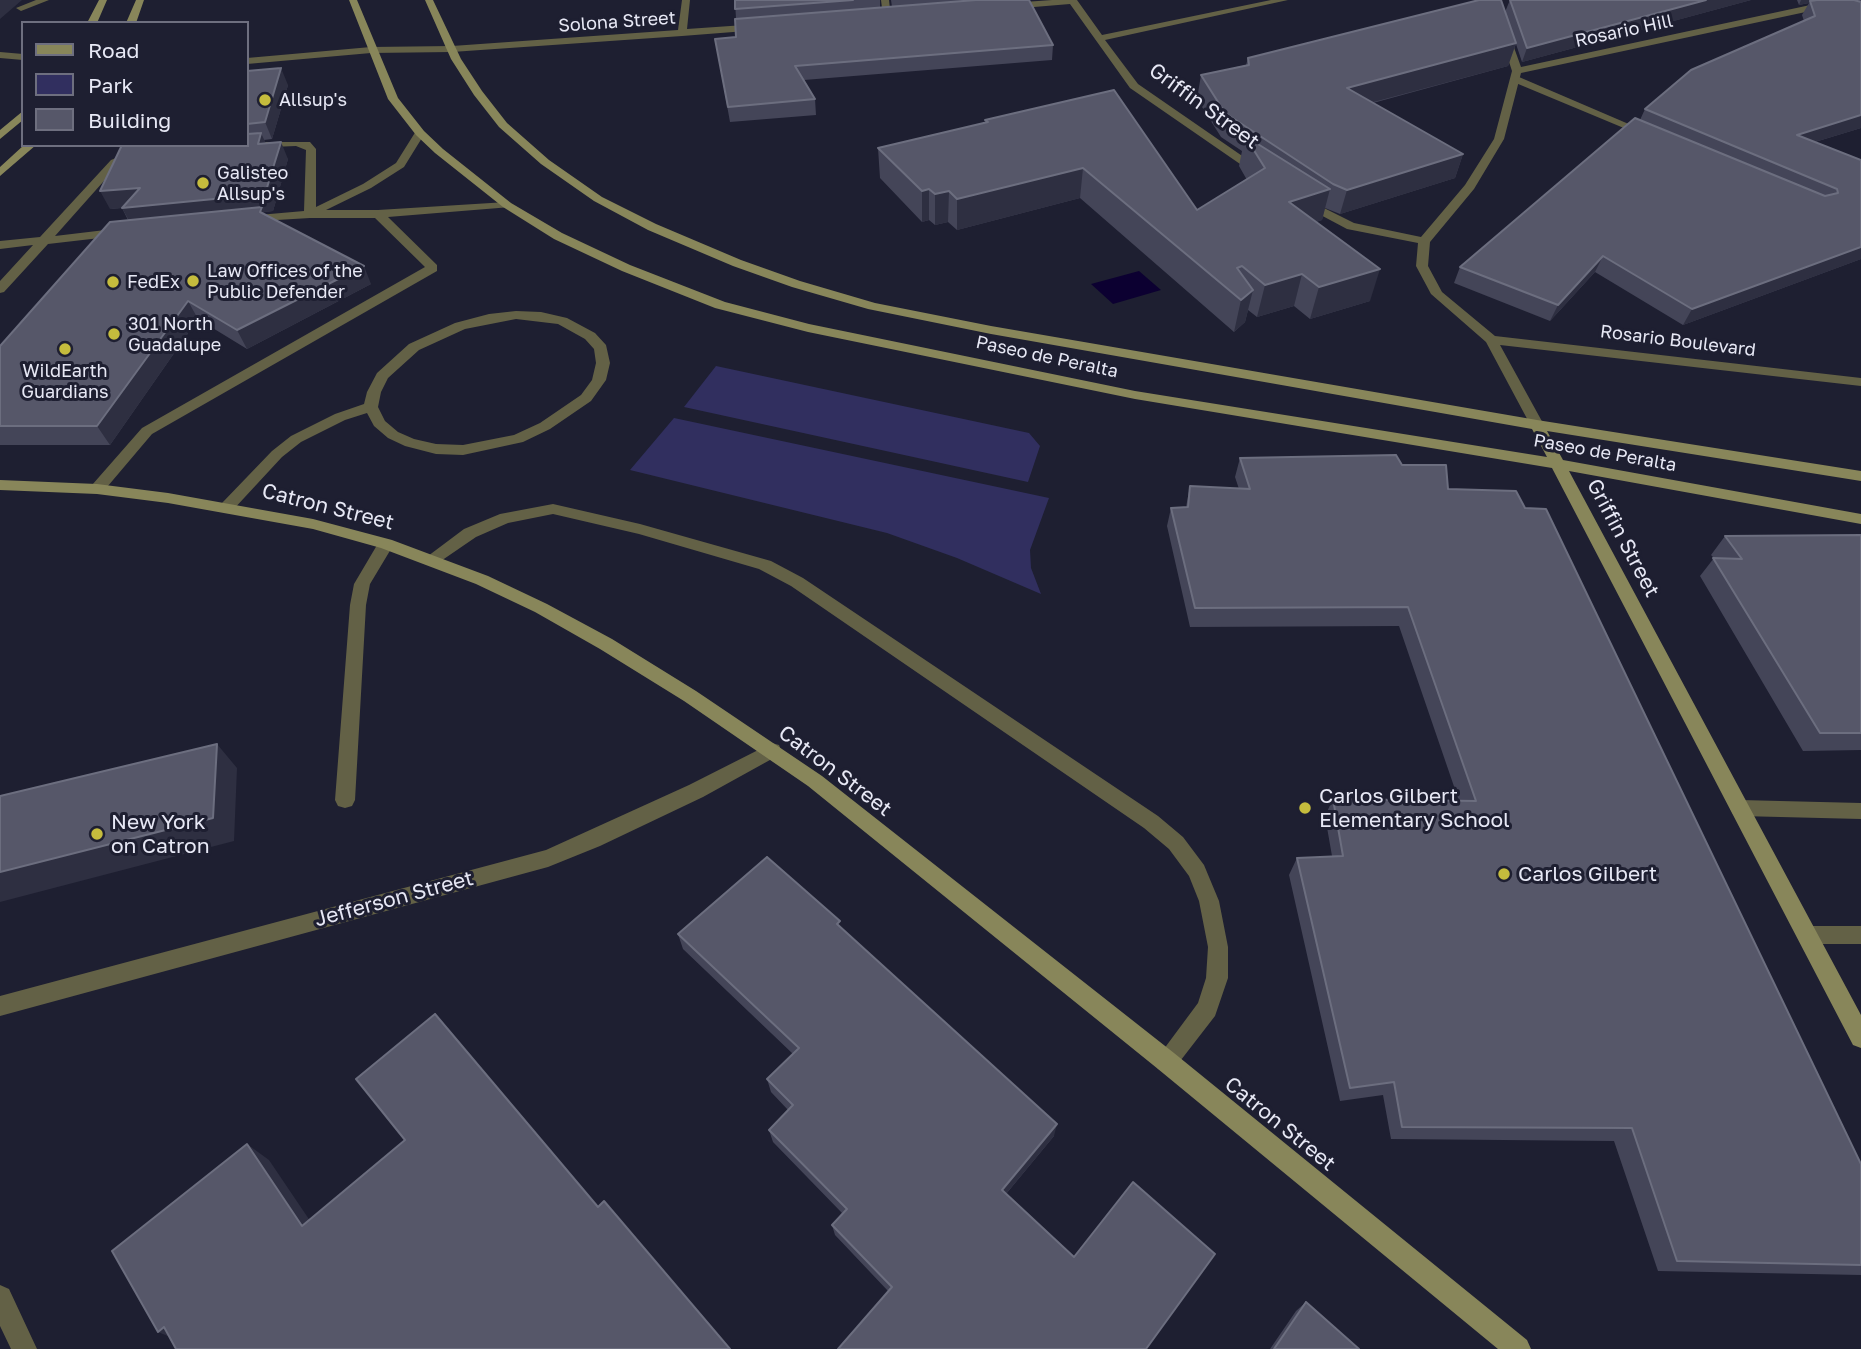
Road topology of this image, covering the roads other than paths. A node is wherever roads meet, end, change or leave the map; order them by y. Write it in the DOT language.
graph roads {
  1 [pos="45,0"];
  2 [pos="103,0"];
  3 [pos="140,0"];
  4 [pos="353,0"];
  5 [pos="429,0"];
  6 [pos="686,0"];
  7 [pos="885,0"];
  8 [pos="1073,0"];
  9 [pos="1283,0"];
  10 [pos="1493,0"];
  11 [pos="20,8"];
  12 [pos="994,8"];
  13 [pos="1861,12"];
  14 [pos="902,15"];
  15 [pos="888,16"];
  16 [pos="876,17"];
  17 [pos="93,21"];
  18 [pos="132,21"];
  19 [pos="764,27"];
  20 [pos="682,33"];
  21 [pos="1100,38"];
  22 [pos="452,49"];
  23 [pos="370,50"];
  24 [pos="0,55"];
  25 [pos="21,57"];
  26 [pos="248,61"];
  27 [pos="1516,75"];
  28 [pos="21,116"];
  29 [pos="420,133"];
  30 [pos="0,136"];
  31 [pos="1655,137"];
  32 [pos="248,145"];
  33 [pos="28,147"];
  34 [pos="150,153"];
  35 [pos="0,173"];
  36 [pos="1276,184"];
  37 [pos="1298,199"];
  38 [pos="507,205"];
  39 [pos="310,214"];
  40 [pos="379,214"];
  41 [pos="227,222"];
  42 [pos="131,231"];
  43 [pos="48,239"];
  44 [pos="1424,241"];
  45 [pos="0,245"];
  46 [pos="0,289"];
  47 [pos="1491,340"];
  48 [pos="1861,382"];
  49 [pos="372,407"];
  50 [pos="1537,425"];
  51 [pos="1558,464"];
  52 [pos="1861,476"];
  53 [pos="0,485"];
  54 [pos="97,489"];
  55 [pos="227,507"];
  56 [pos="1861,519"];
  57 [pos="386,544"];
  58 [pos="432,559"];
  59 [pos="772,750"];
  60 [pos="345,800"];
  61 [pos="1740,808"];
  62 [pos="1861,811"];
  63 [pos="1807,935"];
  64 [pos="1861,935"];
  65 [pos="0,1006"];
  66 [pos="1861,1037"];
  67 [pos="1166,1061"];
  68 [pos="0,1298"];
  69 [pos="24,1349"];
  70 [pos="1518,1349"];
  1 -- 11 [label="street"];
  2 -- 17 [label="main road"];
  3 -- 18 [label="main road"];
  4 -- 23 [label="main road, Paseo de Peralta"];
  5 -- 22 [label="main road, Paseo de Peralta"];
  6 -- 20 [label="street"];
  7 -- 15 [label="street"];
  8 -- 12 [label="street"];
  8 -- 21 [label="street, Griffin Street"];
  9 -- 21 [label="street"];
  10 -- 27 [label="street"];
  13 -- 27 [label="street, Rosario Hill"];
  14 -- 15 [label="street"];
  15 -- 16 [label="street"];
  19 -- 20 [label="street, Solona Street"];
  20 -- 22 [label="street, Solona Street"];
  21 -- 36 [label="street, Griffin Street"];
  22 -- 23 [label="street, Solona Street"];
  22 -- 50 [label="main road, Paseo de Peralta"];
  23 -- 26 [label="street, Solona Street"];
  23 -- 29 [label="main road, Paseo de Peralta"];
  24 -- 25 [label="street"];
  27 -- 31 [label="street"];
  27 -- 44 [label="street"];
  28 -- 30 [label="main road"];
  29 -- 38 [label="main road, Paseo de Peralta"];
  29 -- 39 [label="street"];
  32 -- 39 [label="street"];
  33 -- 35 [label="main road"];
  34 -- 43 [label="street"];
  37 -- 44 [label="street"];
  38 -- 40 [label="street"];
  38 -- 51 [label="main road, Paseo de Peralta"];
  39 -- 40 [label="street"];
  39 -- 41 [label="street"];
  40 -- 54 [label="street"];
  42 -- 43 [label="street"];
  43 -- 45 [label="street"];
  43 -- 46 [label="street"];
  44 -- 47 [label="street, Griffin Street"];
  47 -- 48 [label="street, Rosario Boulevard"];
  47 -- 50 [label="street, Griffin Street"];
  49 -- 49 [label="street"];
  49 -- 55 [label="street"];
  50 -- 51 [label="main road, Griffin Street"];
  50 -- 52 [label="main road, Paseo de Peralta"];
  51 -- 56 [label="main road, Paseo de Peralta"];
  51 -- 61 [label="main road, Griffin Street"];
  53 -- 54 [label="main road, Catron Street"];
  54 -- 55 [label="main road, Catron Street"];
  55 -- 57 [label="main road, Catron Street"];
  57 -- 58 [label="main road, Catron Street"];
  57 -- 60 [label="street"];
  58 -- 59 [label="main road, Catron Street"];
  58 -- 67 [label="street"];
  59 -- 65 [label="street, Jefferson Street"];
  59 -- 67 [label="main road, Catron Street"];
  61 -- 62 [label="street"];
  61 -- 63 [label="main road, Griffin Street"];
  63 -- 64 [label="street"];
  63 -- 66 [label="main road, Griffin Street"];
  67 -- 70 [label="main road, Catron Street"];
  68 -- 69 [label="street"];
}
